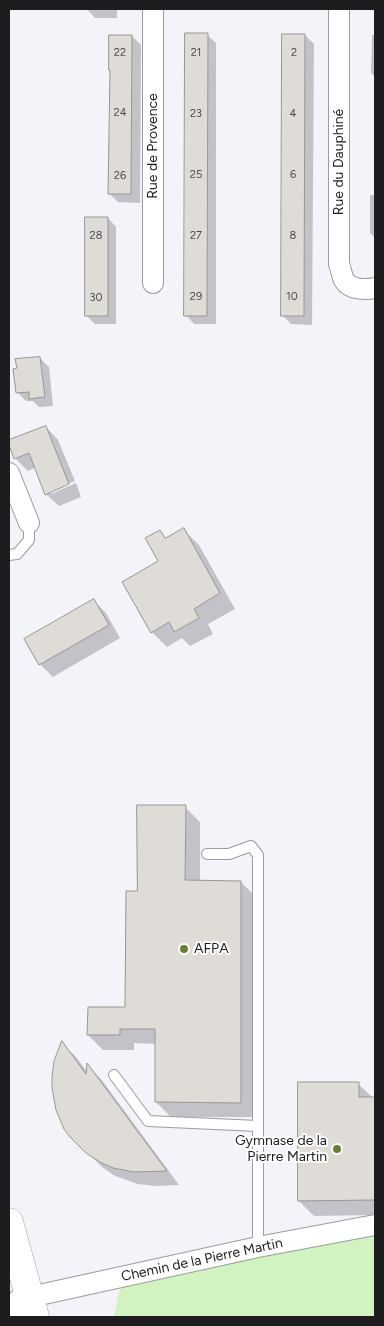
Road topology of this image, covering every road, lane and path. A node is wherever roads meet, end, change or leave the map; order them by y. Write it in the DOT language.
graph roads {
  1 [pos="153,9"];
  2 [pos="339,9"];
  3 [pos="153,283"];
  4 [pos="375,288"];
  5 [pos="9,473"];
  6 [pos="29,523"];
  7 [pos="9,555"];
  8 [pos="207,854"];
  9 [pos="114,1075"];
  10 [pos="258,1126"];
  11 [pos="9,1222"];
  12 [pos="375,1225"];
  13 [pos="258,1247"];
  14 [pos="26,1310"];
  1 -- 3 [label="street, Rue de Provence"];
  2 -- 4 [label="street, Rue du Dauphiné"];
  5 -- 6 [label="street"];
  6 -- 7 [label="lane"];
  8 -- 10 [label="lane"];
  9 -- 10 [label="lane"];
  10 -- 13 [label="lane"];
  11 -- 14 [label="street"];
  12 -- 13 [label="street, Chemin de la Pierre Martin"];
  13 -- 14 [label="street, Chemin de la Pierre Martin"];
}
